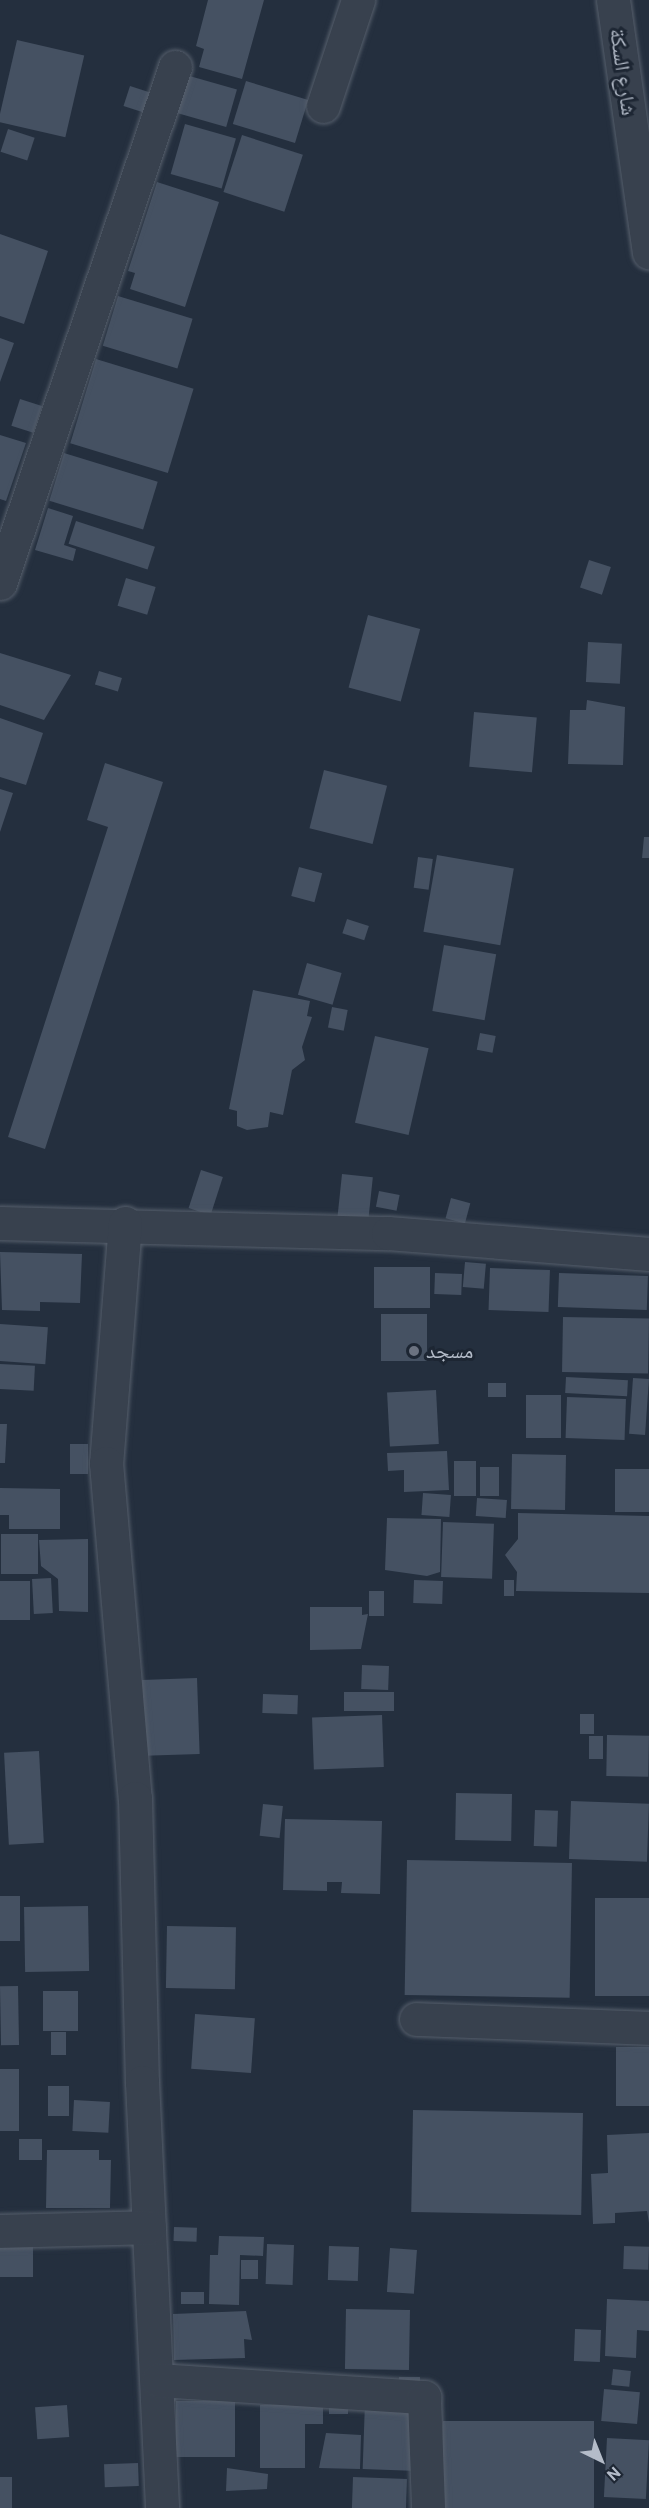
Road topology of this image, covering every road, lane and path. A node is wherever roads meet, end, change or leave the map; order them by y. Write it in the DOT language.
graph roads {
  1 [pos="358,0"];
  2 [pos="613,0"];
  3 [pos="175,67"];
  4 [pos="323,106"];
  5 [pos="649,252"];
  6 [pos="0,583"];
  7 [pos="0,1223"];
  8 [pos="125,1223"];
  9 [pos="649,1254"];
  10 [pos="416,2019"];
  11 [pos="649,2028"];
  12 [pos="149,2227"];
  13 [pos="0,2231"];
  14 [pos="158,2380"];
  15 [pos="162,2508"];
  16 [pos="428,2508"];
  1 -- 4 [label="street"];
  2 -- 5 [label="street, شارع السكة"];
  3 -- 6 [label="street"];
  7 -- 8 [label="street"];
  8 -- 9 [label="street"];
  8 -- 12 [label="street"];
  10 -- 11 [label="street"];
  12 -- 13 [label="street"];
  12 -- 14 [label="street"];
  14 -- 15 [label="street"];
  14 -- 16 [label="street"];
}
